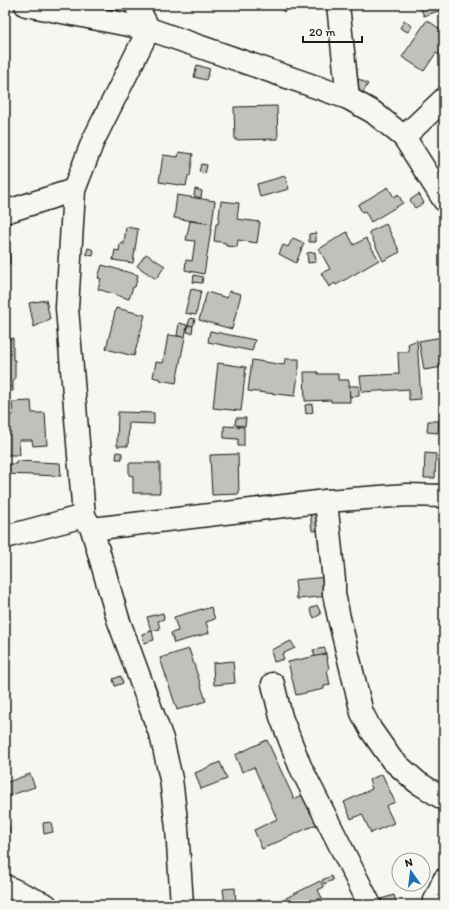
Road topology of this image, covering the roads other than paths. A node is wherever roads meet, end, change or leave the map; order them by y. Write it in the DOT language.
graph roads {
  1 [pos="26,5"];
  2 [pos="136,5"];
  3 [pos="338,5"];
  4 [pos="149,29"];
  5 [pos="348,98"];
  6 [pos="444,99"];
  7 [pos="404,137"];
  8 [pos="74,190"];
  9 [pos="444,200"];
  10 [pos="5,212"];
  11 [pos="444,496"];
  12 [pos="326,501"];
  13 [pos="88,522"];
  14 [pos="5,537"];
  15 [pos="273,684"];
  16 [pos="444,799"];
  17 [pos="444,880"];
  18 [pos="5,886"];
  19 [pos="46,905"];
  20 [pos="182,905"];
  21 [pos="370,905"];
  22 [pos="433,905"];
  1 -- 4 [label="street"];
  2 -- 4 [label="street"];
  3 -- 5 [label="street"];
  4 -- 5 [label="street"];
  4 -- 8 [label="street"];
  5 -- 7 [label="street"];
  6 -- 7 [label="street"];
  7 -- 9 [label="street"];
  8 -- 10 [label="street"];
  8 -- 13 [label="street"];
  11 -- 12 [label="street"];
  12 -- 13 [label="street"];
  12 -- 16 [label="street"];
  13 -- 14 [label="street"];
  13 -- 20 [label="street"];
  15 -- 21 [label="street"];
  17 -- 22 [label="street"];
  18 -- 19 [label="street"];
}
